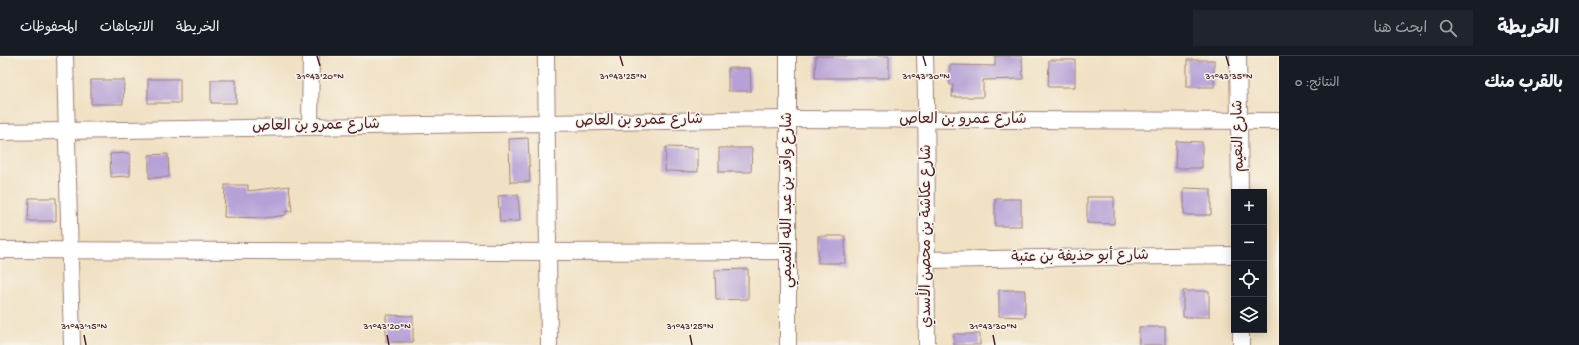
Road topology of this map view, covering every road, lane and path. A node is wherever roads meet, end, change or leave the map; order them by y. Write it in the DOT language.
graph roads {
  1 [pos="65,56"];
  2 [pos="310,56"];
  3 [pos="546,56"];
  4 [pos="788,56"];
  5 [pos="924,56"];
  6 [pos="1238,56"];
  7 [pos="788,119"];
  8 [pos="927,120"];
  9 [pos="1239,121"];
  10 [pos="1279,121"];
  11 [pos="547,122"];
  12 [pos="67,131"];
  13 [pos="0,132"];
  14 [pos="1240,189"];
  15 [pos="0,250"];
  16 [pos="70,250"];
  17 [pos="788,251"];
  18 [pos="548,252"];
  19 [pos="1231,255"];
  20 [pos="926,260"];
  21 [pos="1241,333"];
  22 [pos="72,345"];
  23 [pos="549,345"];
  24 [pos="788,345"];
  25 [pos="927,345"];
  26 [pos="1242,345"];
  1 -- 12 [label="street"];
  2 -- 11 [label="street"];
  3 -- 11 [label="street"];
  4 -- 7 [label="street, شارع واقد بن عبد الله التميمي"];
  5 -- 8 [label="street, شارع عكاشة بن محصن الأسدي"];
  6 -- 9 [label="street, شارع النعيم"];
  7 -- 8 [label="street, شارع عمرو بن العاص"];
  7 -- 11 [label="street, شارع عمرو بن العاص"];
  7 -- 17 [label="street, شارع واقد بن عبد الله التميمي"];
  8 -- 9 [label="street, شارع عمرو بن العاص"];
  8 -- 20 [label="street, شارع عكاشة بن محصن الأسدي"];
  9 -- 10 [label="street, شارع عمرو بن العاص"];
  9 -- 14 [label="street, شارع النعيم"];
  11 -- 12 [label="street, شارع عمرو بن العاص"];
  11 -- 18 [label="street"];
  12 -- 13 [label="street, شارع عمرو بن العاص"];
  12 -- 16 [label="street"];
  15 -- 16 [label="street"];
  16 -- 18 [label="street"];
  16 -- 22 [label="street"];
  17 -- 18 [label="street"];
  17 -- 24 [label="street, شارع واقد بن عبد الله التميمي"];
  18 -- 23 [label="street"];
  19 -- 20 [label="street, شارع أبو حذيفة بن عتبة"];
  20 -- 25 [label="street, شارع عكاشة بن محصن الأسدي"];
  21 -- 26 [label="street"];
}
